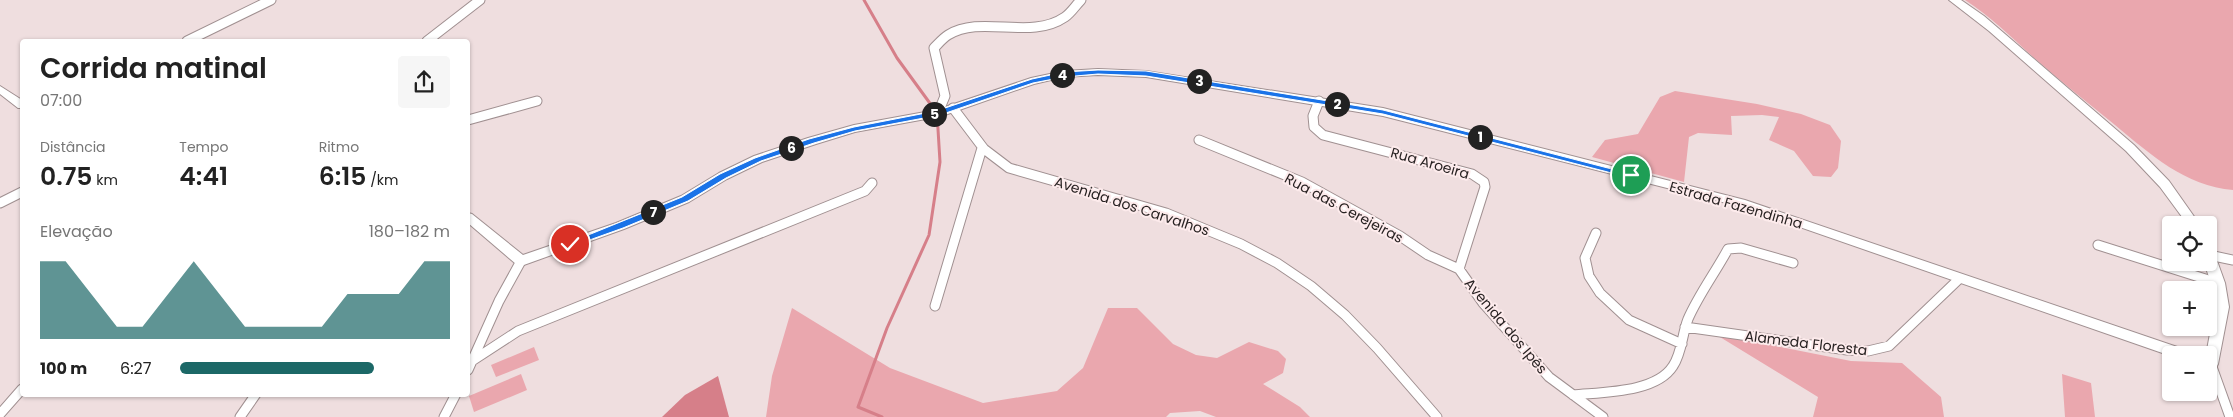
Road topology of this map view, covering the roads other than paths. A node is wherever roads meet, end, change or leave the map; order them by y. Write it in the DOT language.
graph roads {
  1 [pos="271,0"];
  2 [pos="480,0"];
  3 [pos="1081,0"];
  4 [pos="1954,0"];
  5 [pos="191,39"];
  6 [pos="429,39"];
  7 [pos="0,89"];
  8 [pos="537,101"];
  9 [pos="1319,101"];
  10 [pos="20,104"];
  11 [pos="953,108"];
  12 [pos="934,114"];
  13 [pos="470,119"];
  14 [pos="1199,140"];
  15 [pos="982,148"];
  16 [pos="872,183"];
  17 [pos="20,193"];
  18 [pos="0,203"];
  19 [pos="2188,216"];
  20 [pos="470,219"];
  21 [pos="1596,234"];
  22 [pos="2098,245"];
  23 [pos="2217,257"];
  24 [pos="2233,260"];
  25 [pos="521,261"];
  26 [pos="1793,263"];
  27 [pos="1459,269"];
  28 [pos="2214,271"];
  29 [pos="1959,279"];
  30 [pos="2218,282"];
  31 [pos="935,306"];
  32 [pos="1685,327"];
  33 [pos="1682,344"];
  34 [pos="2214,346"];
  35 [pos="2162,348"];
  36 [pos="470,365"];
  37 [pos="2217,383"];
  38 [pos="20,391"];
  39 [pos="1573,395"];
  40 [pos="254,397"];
  41 [pos="454,397"];
  42 [pos="0,414"];
  43 [pos="240,417"];
  44 [pos="444,417"];
  45 [pos="1437,417"];
  46 [pos="1603,417"];
  47 [pos="2230,417"];
  1 -- 5 [label="street"];
  2 -- 6 [label="street"];
  3 -- 12 [label="street"];
  4 -- 19 [label="street"];
  7 -- 10 [label="street"];
  8 -- 13 [label="street"];
  9 -- 11 [label="street, Estrada Fazendinha"];
  9 -- 27 [label="street, Rua Aroeira"];
  9 -- 29 [label="street, Estrada Fazendinha"];
  11 -- 12 [label="street"];
  11 -- 15 [label="street, Avenida dos Carvalhos"];
  12 -- 25 [label="street"];
  14 -- 27 [label="street, Rua das Cerejeiras"];
  15 -- 31 [label="street"];
  15 -- 45 [label="street, Avenida dos Carvalhos"];
  16 -- 36 [label="street"];
  17 -- 18 [label="street"];
  20 -- 25 [label="street"];
  21 -- 33 [label="street"];
  22 -- 30 [label="street"];
  23 -- 24 [label="street"];
  25 -- 36 [label="street"];
  26 -- 32 [label="street"];
  27 -- 39 [label="street, Avenida dos Ipês"];
  28 -- 30 [label="street"];
  29 -- 32 [label="street, Alameda Floresta"];
  29 -- 35 [label="street, Estrada Fazendinha"];
  30 -- 34 [label="street"];
  32 -- 33 [label="street"];
  33 -- 39 [label="street"];
  37 -- 47 [label="street"];
  38 -- 42 [label="street"];
  39 -- 46 [label="street, Avenida dos Ipês"];
  40 -- 43 [label="street"];
  41 -- 44 [label="street"];
}
